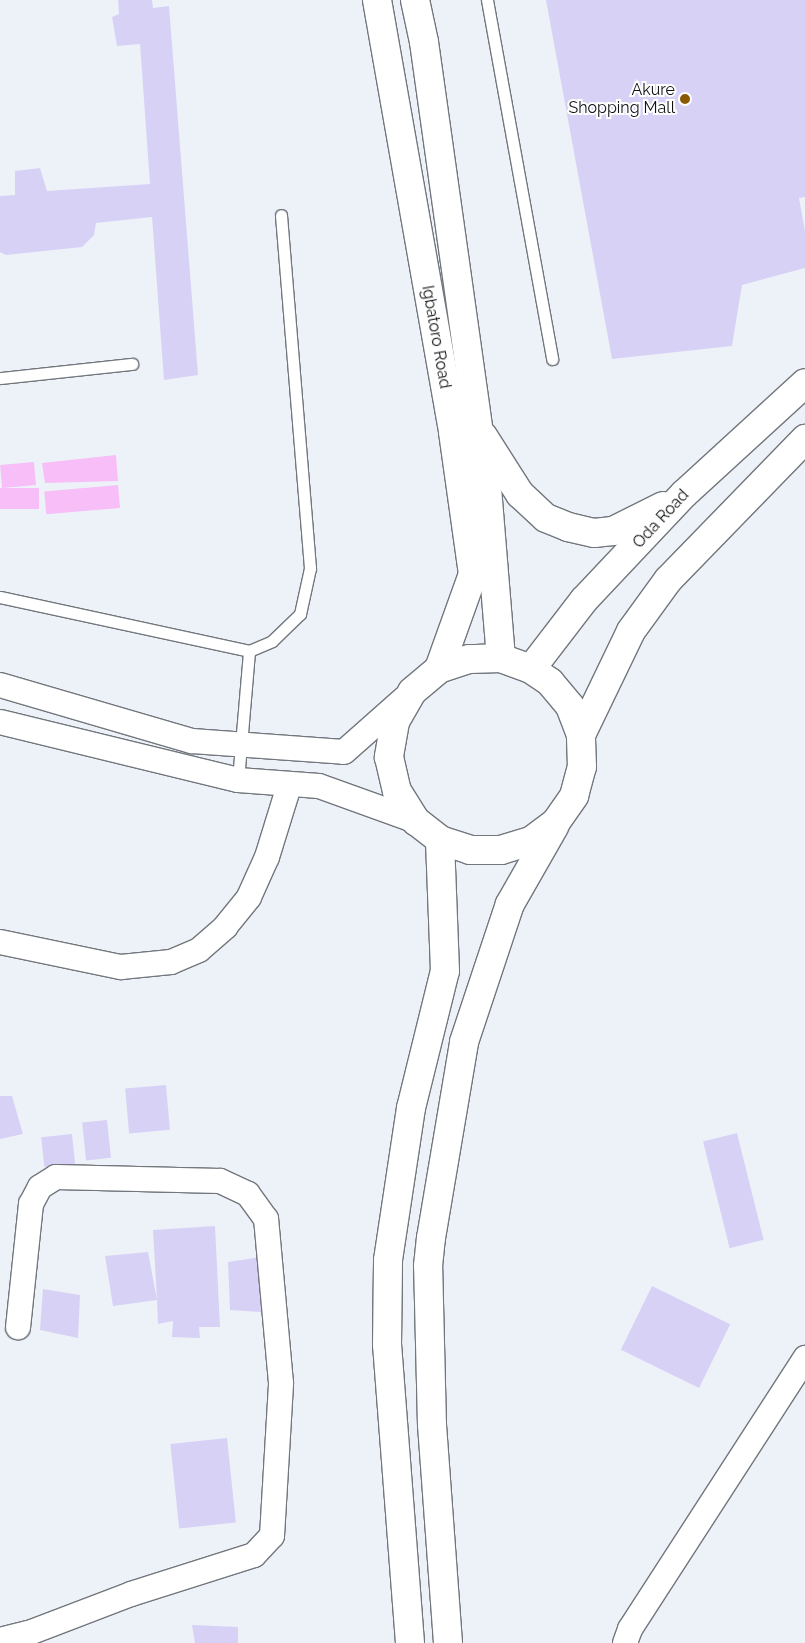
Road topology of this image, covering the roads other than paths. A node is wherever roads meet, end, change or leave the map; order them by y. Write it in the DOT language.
graph roads {
  1 [pos="377,0"];
  2 [pos="415,0"];
  3 [pos="486,0"];
  4 [pos="281,215"];
  5 [pos="552,359"];
  6 [pos="132,364"];
  7 [pos="0,378"];
  8 [pos="805,383"];
  9 [pos="479,430"];
  10 [pos="805,438"];
  11 [pos="684,494"];
  12 [pos="0,597"];
  13 [pos="249,651"];
  14 [pos="501,658"];
  15 [pos="439,669"];
  16 [pos="531,669"];
  17 [pos="0,685"];
  18 [pos="412,692"];
  19 [pos="0,722"];
  20 [pos="581,736"];
  21 [pos="242,744"];
  22 [pos="238,780"];
  23 [pos="289,786"];
  24 [pos="416,821"];
  25 [pos="556,822"];
  26 [pos="440,840"];
  27 [pos="0,942"];
  28 [pos="18,1327"];
  29 [pos="805,1358"];
  30 [pos="0,1640"];
  31 [pos="410,1643"];
  32 [pos="448,1643"];
  33 [pos="625,1643"];
  1 -- 15 [label="street, Igbatoro Road"];
  2 -- 9 [label="street, Igbatoro Road"];
  3 -- 5 [label="lane"];
  4 -- 13 [label="lane"];
  6 -- 7 [label="lane"];
  8 -- 11 [label="street, Oda Road"];
  9 -- 11 [label="street"];
  9 -- 14 [label="street, Igbatoro Road"];
  10 -- 20 [label="street"];
  11 -- 16 [label="street, Oda Road"];
  12 -- 13 [label="lane"];
  13 -- 21 [label="lane"];
  14 -- 15 [label="street"];
  14 -- 16 [label="street"];
  15 -- 18 [label="street"];
  16 -- 20 [label="street"];
  17 -- 21 [label="street"];
  18 -- 21 [label="street"];
  18 -- 24 [label="street"];
  19 -- 22 [label="street"];
  20 -- 25 [label="street"];
  21 -- 22 [label="lane"];
  22 -- 23 [label="street"];
  23 -- 24 [label="street"];
  23 -- 27 [label="street"];
  24 -- 26 [label="street"];
  25 -- 26 [label="street"];
  25 -- 32 [label="street"];
  26 -- 31 [label="street"];
  28 -- 30 [label="street"];
  29 -- 33 [label="street"];
}
